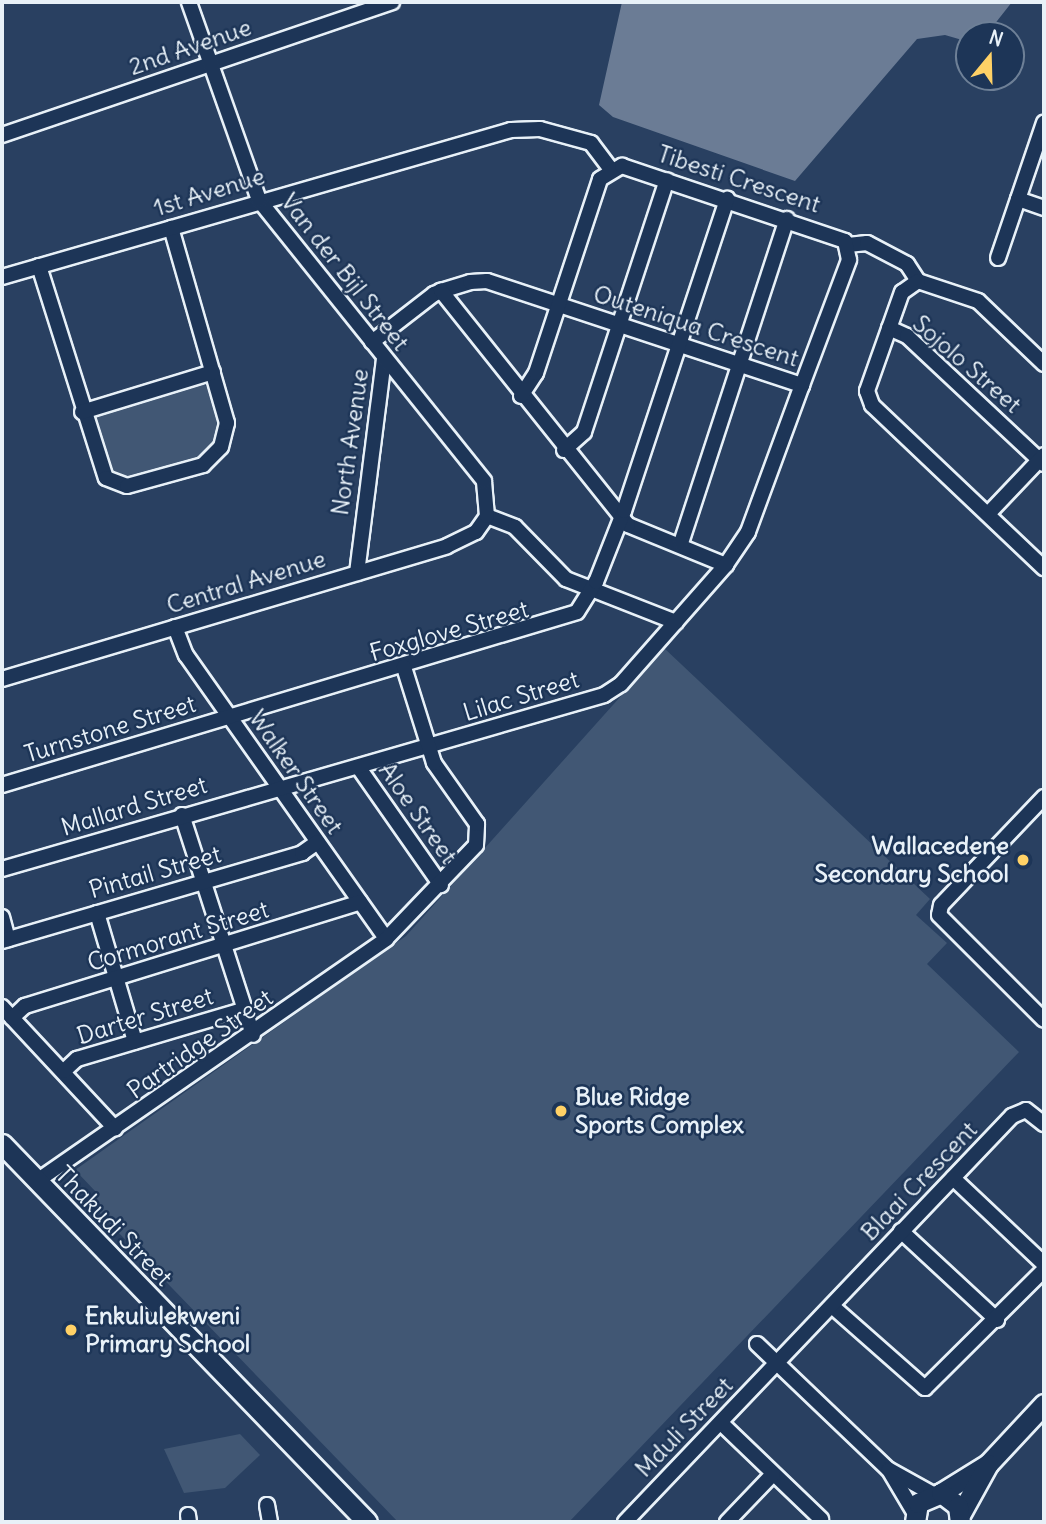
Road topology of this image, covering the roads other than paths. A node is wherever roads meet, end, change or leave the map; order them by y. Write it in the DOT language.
graph roads {
  1 [pos="189,2"];
  2 [pos="392,2"];
  3 [pos="211,65"];
  4 [pos="1044,123"];
  5 [pos="2,135"];
  6 [pos="610,168"];
  7 [pos="667,180"];
  8 [pos="727,199"];
  9 [pos="259,200"];
  10 [pos="1018,200"];
  11 [pos="1044,208"];
  12 [pos="787,219"];
  13 [pos="171,228"];
  14 [pos="848,245"];
  15 [pos="998,258"];
  16 [pos="39,266"];
  17 [pos="2,277"];
  18 [pos="918,281"];
  19 [pos="441,291"];
  20 [pos="559,304"];
  21 [pos="619,324"];
  22 [pos="889,328"];
  23 [pos="372,342"];
  24 [pos="679,344"];
  25 [pos="384,360"];
  26 [pos="740,364"];
  27 [pos="1044,364"];
  28 [pos="213,372"];
  29 [pos="802,385"];
  30 [pos="521,396"];
  31 [pos="82,412"];
  32 [pos="564,450"];
  33 [pos="1043,460"];
  34 [pos="488,512"];
  35 [pos="988,514"];
  36 [pos="621,517"];
  37 [pos="681,543"];
  38 [pos="726,565"];
  39 [pos="1044,568"];
  40 [pos="357,573"];
  41 [pos="592,588"];
  42 [pos="676,622"];
  43 [pos="174,627"];
  44 [pos="404,667"];
  45 [pos="2,679"];
  46 [pos="230,718"];
  47 [pos="428,747"];
  48 [pos="359,768"];
  49 [pos="2,785"];
  50 [pos="280,788"];
  51 [pos="1044,797"];
  52 [pos="182,815"];
  53 [pos="318,842"];
  54 [pos="2,869"];
  55 [pos="203,882"];
  56 [pos="441,885"];
  57 [pos="360,902"];
  58 [pos="97,914"];
  59 [pos="2,917"];
  60 [pos="386,939"];
  61 [pos="5,940"];
  62 [pos="223,947"];
  63 [pos="116,979"];
  64 [pos="2,1007"];
  65 [pos="242,1010"];
  66 [pos="12,1018"];
  67 [pos="1044,1020"];
  68 [pos="253,1035"];
  69 [pos="135,1041"];
  70 [pos="64,1071"];
  71 [pos="1044,1124"];
  72 [pos="115,1128"];
  73 [pos="2,1144"];
  74 [pos="953,1178"];
  75 [pos="37,1181"];
  76 [pos="901,1231"];
  77 [pos="1044,1264"];
  78 [pos="1044,1270"];
  79 [pos="832,1306"];
  80 [pos="997,1320"];
  81 [pos="757,1344"];
  82 [pos="776,1363"];
  83 [pos="1044,1404"];
  84 [pos="721,1423"];
  85 [pos="988,1464"];
  86 [pos="888,1469"];
  87 [pos="774,1474"];
  88 [pos="937,1493"];
  89 [pos="267,1505"];
  90 [pos="821,1519"];
  91 [pos="914,1519"];
  92 [pos="961,1519"];
  93 [pos="270,1522"];
  94 [pos="368,1522"];
  95 [pos="625,1522"];
  96 [pos="727,1522"];
  1 -- 3 [label="street, Van der Bijl Street"];
  2 -- 3 [label="street, 2nd Avenue"];
  3 -- 5 [label="street, 2nd Avenue"];
  3 -- 9 [label="street, Van der Bijl Street"];
  4 -- 10 [label="street"];
  6 -- 7 [label="street, Tibesti Crescent"];
  6 -- 9 [label="street, 1st Avenue"];
  6 -- 20 [label="street"];
  7 -- 8 [label="street, Tibesti Crescent"];
  7 -- 21 [label="street"];
  8 -- 12 [label="street, Tibesti Crescent"];
  8 -- 24 [label="street, Foxglove Street"];
  9 -- 13 [label="street, 1st Avenue"];
  9 -- 23 [label="street, Van der Bijl Street"];
  10 -- 11 [label="street"];
  10 -- 15 [label="street"];
  12 -- 14 [label="street, Tibesti Crescent"];
  12 -- 26 [label="street"];
  13 -- 16 [label="street, 1st Avenue"];
  13 -- 28 [label="street"];
  14 -- 18 [label="street, Tibesti Crescent"];
  14 -- 29 [label="street"];
  16 -- 17 [label="street, 1st Avenue"];
  16 -- 31 [label="street"];
  18 -- 22 [label="street"];
  18 -- 27 [label="street"];
  19 -- 20 [label="street, Outeniqua Crescent"];
  19 -- 23 [label="street, Outeniqua Crescent"];
  19 -- 30 [label="street"];
  20 -- 21 [label="street, Outeniqua Crescent"];
  20 -- 30 [label="street"];
  21 -- 24 [label="street, Outeniqua Crescent"];
  21 -- 32 [label="street"];
  22 -- 33 [label="street, Sojolo Street"];
  22 -- 35 [label="street"];
  23 -- 25 [label="street, Van der Bijl Street"];
  24 -- 26 [label="street, Outeniqua Crescent"];
  24 -- 36 [label="street, Foxglove Street"];
  25 -- 34 [label="street, Van der Bijl Street"];
  25 -- 40 [label="street, North Avenue"];
  26 -- 29 [label="street, Outeniqua Crescent"];
  26 -- 37 [label="street"];
  28 -- 31 [label="street"];
  28 -- 31 [label="street"];
  29 -- 38 [label="street, Outeniqua Crescent"];
  30 -- 32 [label="street"];
  32 -- 36 [label="street"];
  33 -- 35 [label="street"];
  34 -- 40 [label="street, Central Avenue"];
  34 -- 41 [label="street"];
  35 -- 39 [label="street"];
  36 -- 37 [label="street"];
  36 -- 41 [label="street, Foxglove Street"];
  37 -- 38 [label="street"];
  38 -- 42 [label="street, Lilac Street"];
  40 -- 43 [label="street, Central Avenue"];
  41 -- 42 [label="street"];
  41 -- 44 [label="street, Foxglove Street"];
  42 -- 47 [label="street, Lilac Street"];
  43 -- 45 [label="street, Central Avenue"];
  43 -- 46 [label="street, Walker Street"];
  44 -- 46 [label="street, Foxglove Street"];
  44 -- 47 [label="street, Partridge Street"];
  46 -- 49 [label="street, Turnstone Street"];
  46 -- 50 [label="street, Walker Street"];
  47 -- 48 [label="street, Lilac Street"];
  47 -- 56 [label="street, Partridge Street"];
  48 -- 50 [label="street, Lilac Street"];
  48 -- 56 [label="street, Aloe Street"];
  50 -- 52 [label="street, Mallard Street"];
  50 -- 53 [label="street, Walker Street"];
  51 -- 67 [label="street"];
  52 -- 54 [label="street, Mallard Street"];
  52 -- 55 [label="street"];
  53 -- 55 [label="street, Pintail Street"];
  53 -- 57 [label="street, Walker Street"];
  55 -- 58 [label="street, Pintail Street"];
  55 -- 62 [label="street"];
  56 -- 60 [label="street, Partridge Street"];
  57 -- 60 [label="street, Walker Street"];
  57 -- 62 [label="street, Cormorant Street"];
  58 -- 61 [label="street, Pintail Street"];
  58 -- 63 [label="street"];
  59 -- 61 [label="street"];
  60 -- 68 [label="street, Partridge Street"];
  62 -- 63 [label="street, Cormorant Street"];
  62 -- 65 [label="street"];
  63 -- 66 [label="street, Cormorant Street"];
  63 -- 69 [label="street"];
  64 -- 66 [label="street"];
  65 -- 68 [label="street"];
  65 -- 69 [label="street, Darter Street"];
  66 -- 70 [label="street"];
  68 -- 72 [label="street, Partridge Street"];
  69 -- 70 [label="street, Darter Street"];
  70 -- 72 [label="street"];
  71 -- 74 [label="street, Blaai Crescent"];
  72 -- 75 [label="street, Partridge Street"];
  73 -- 75 [label="street, Thakudi Street"];
  74 -- 76 [label="street, Blaai Crescent"];
  74 -- 77 [label="street"];
  75 -- 94 [label="street, Thakudi Street"];
  76 -- 79 [label="street, Blaai Crescent"];
  76 -- 80 [label="street"];
  78 -- 80 [label="street"];
  79 -- 80 [label="street"];
  79 -- 82 [label="street, Blaai Crescent"];
  81 -- 82 [label="street"];
  82 -- 84 [label="street, Mduli Street"];
  82 -- 86 [label="street"];
  83 -- 85 [label="street"];
  84 -- 87 [label="street"];
  84 -- 95 [label="street, Mduli Street"];
  85 -- 88 [label="street"];
  85 -- 92 [label="street"];
  86 -- 88 [label="street"];
  86 -- 91 [label="street"];
  87 -- 90 [label="street"];
  87 -- 96 [label="street"];
  88 -- 91 [label="street"];
  88 -- 92 [label="street"];
  89 -- 93 [label="street"];
}
